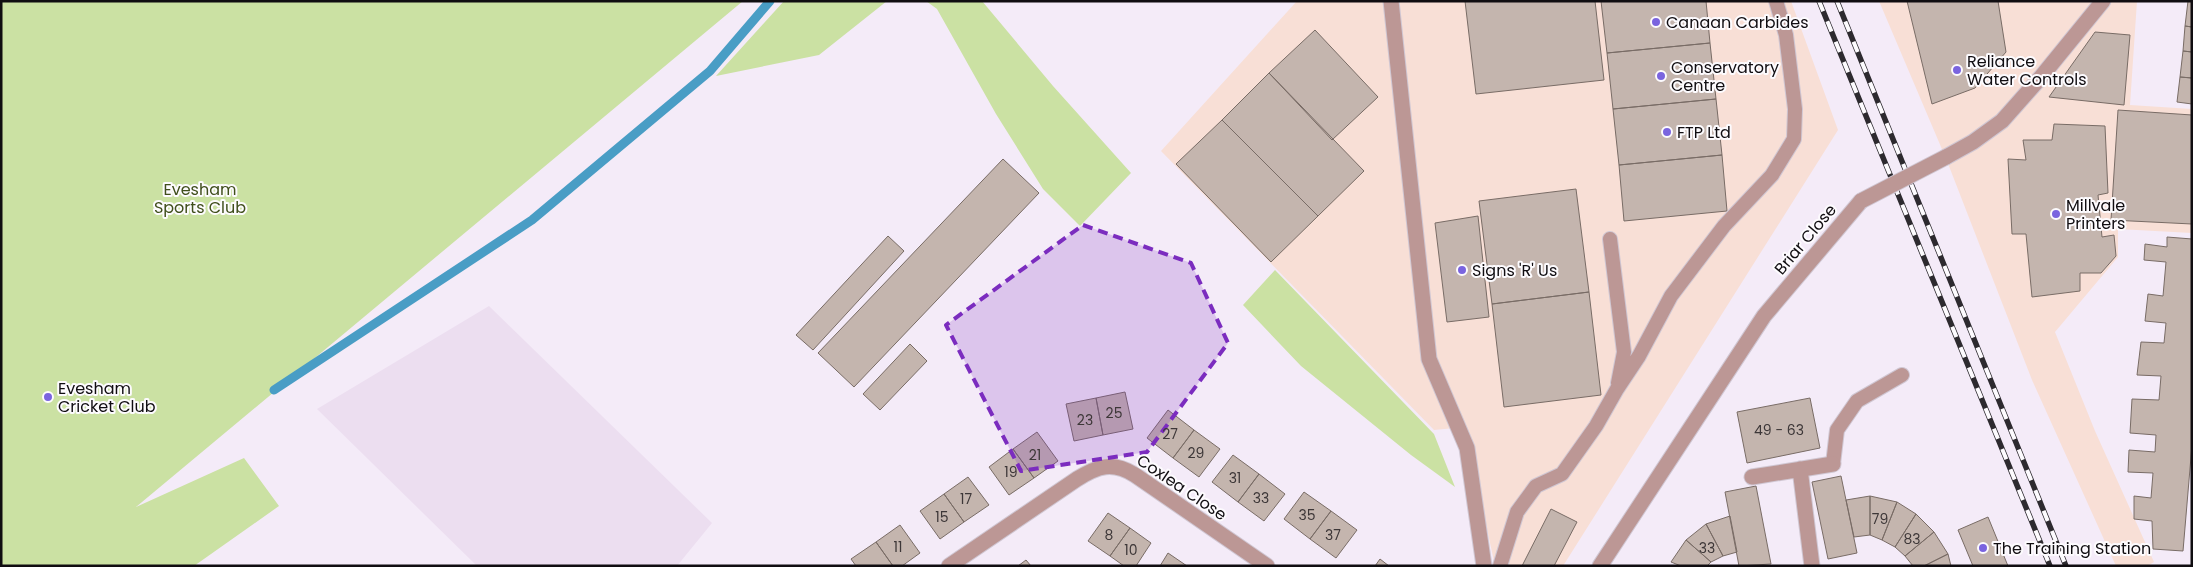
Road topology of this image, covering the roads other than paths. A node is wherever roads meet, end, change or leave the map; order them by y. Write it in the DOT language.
graph roads {
  1 [pos="1391,1"];
  2 [pos="1776,1"];
  3 [pos="2103,1"];
  4 [pos="1610,239"];
  5 [pos="1902,375"];
  6 [pos="1617,389"];
  7 [pos="1832,464"];
  8 [pos="1800,469"];
  9 [pos="1752,477"];
  10 [pos="949,566"];
  11 [pos="1267,566"];
  12 [pos="1484,566"];
  13 [pos="1500,566"];
  14 [pos="1600,566"];
  15 [pos="1812,566"];
  1 -- 12 [label="street"];
  2 -- 6 [label="lane"];
  3 -- 14 [label="street, Briar Close, bridge"];
  4 -- 6 [label="lane"];
  5 -- 7 [label="lane"];
  6 -- 13 [label="lane"];
  7 -- 8 [label="street"];
  8 -- 9 [label="street"];
  8 -- 15 [label="street"];
  10 -- 11 [label="street, Coxlea Close"];
}
